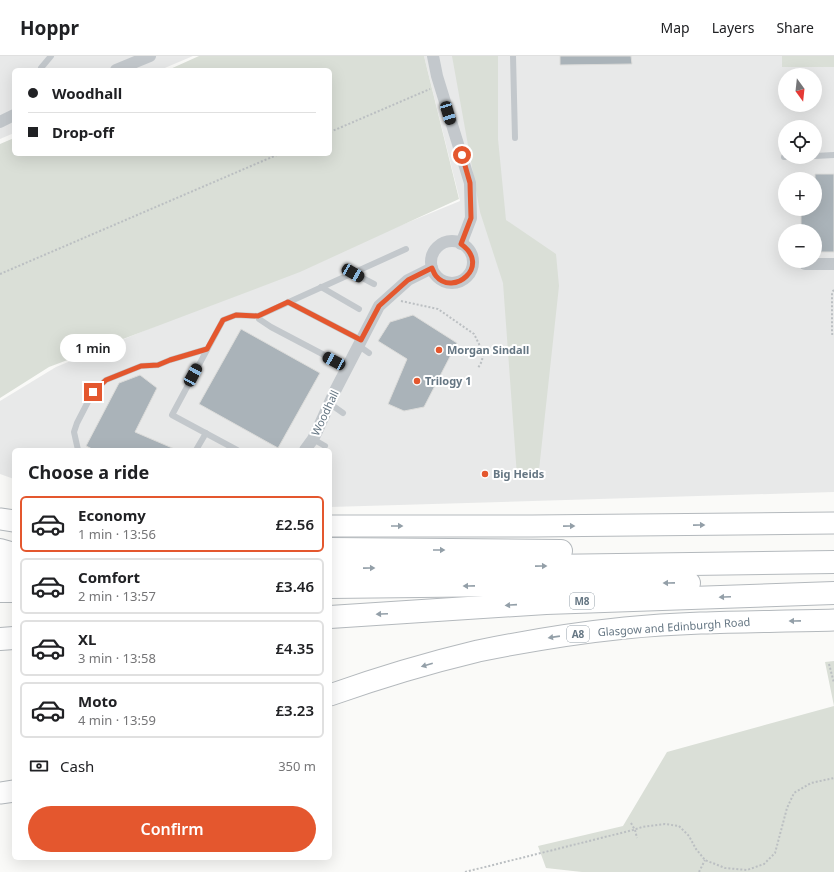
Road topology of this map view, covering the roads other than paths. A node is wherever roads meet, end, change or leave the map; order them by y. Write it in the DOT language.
graph roads {
  1 [pos="51,56"];
  2 [pos="150,56"];
  3 [pos="433,56"];
  4 [pos="513,56"];
  5 [pos="40,68"];
  6 [pos="121,68"];
  7 [pos="12,116"];
  8 [pos="0,122"];
  9 [pos="515,138"];
  10 [pos="834,155"];
  11 [pos="822,156"];
  12 [pos="461,244"];
  13 [pos="406,249"];
  14 [pos="822,264"];
  15 [pos="834,264"];
  16 [pos="432,268"];
  17 [pos="353,273"];
  18 [pos="374,284"];
  19 [pos="321,287"];
  20 [pos="288,302"];
  21 [pos="359,309"];
  22 [pos="258,316"];
  23 [pos="360,343"];
  24 [pos="207,349"];
  25 [pos="369,353"];
  26 [pos="347,367"];
  27 [pos="329,403"];
  28 [pos="343,413"];
  29 [pos="206,433"];
  30 [pos="313,439"];
  31 [pos="325,446"];
  32 [pos="78,448"];
  33 [pos="197,448"];
  34 [pos="233,448"];
  35 [pos="306,448"];
  36 [pos="0,520"];
  37 [pos="12,521"];
  38 [pos="834,523"];
  39 [pos="332,526"];
  40 [pos="0,547"];
  41 [pos="12,547"];
  42 [pos="0,550"];
  43 [pos="834,551"];
  44 [pos="12,553"];
  45 [pos="834,562"];
  46 [pos="332,569"];
  47 [pos="332,569"];
  48 [pos="332,569"];
  49 [pos="0,572"];
  50 [pos="12,572"];
  51 [pos="834,581"];
  52 [pos="0,591"];
  53 [pos="12,591"];
  54 [pos="834,594"];
  55 [pos="332,617"];
  56 [pos="834,620"];
  57 [pos="12,638"];
  58 [pos="0,639"];
  59 [pos="332,694"];
  60 [pos="12,791"];
  61 [pos="0,793"];
  1 -- 5 [label="lane"];
  2 -- 6 [label="street"];
  3 -- 12 [label="street"];
  4 -- 9 [label="lane"];
  7 -- 8 [label="street"];
  10 -- 11 [label="lane"];
  12 -- 16 [label="street"];
  12 -- 16 [label="street"];
  13 -- 17 [label="lane"];
  14 -- 15 [label="street"];
  16 -- 23 [label="street, Woodhall"];
  17 -- 18 [label="lane"];
  17 -- 19 [label="lane"];
  19 -- 20 [label="lane"];
  19 -- 21 [label="lane"];
  20 -- 22 [label="lane"];
  20 -- 23 [label="lane"];
  22 -- 24 [label="lane"];
  22 -- 26 [label="lane"];
  23 -- 25 [label="lane"];
  23 -- 26 [label="street, Woodhall"];
  24 -- 29 [label="lane"];
  24 -- 32 [label="lane"];
  26 -- 27 [label="street, Woodhall"];
  27 -- 28 [label="lane"];
  27 -- 30 [label="street, Woodhall"];
  29 -- 33 [label="lane"];
  29 -- 34 [label="lane"];
  30 -- 31 [label="lane"];
  30 -- 35 [label="street, Woodhall"];
  36 -- 37 [label="highway"];
  39 -- 38 [label="highway, one-way"];
  40 -- 41 [label="highway"];
  42 -- 44 [label="highway"];
  46 -- 43 [label="highway, one-way"];
  47 -- 45 [label="highway, one-way"];
  51 -- 48 [label="highway, M8, one-way"];
  49 -- 50 [label="highway"];
  52 -- 53 [label="highway"];
  54 -- 55 [label="highway, M8, one-way"];
  56 -- 59 [label="highway, Glasgow and Edinburgh Road / A8, one-way"];
  57 -- 58 [label="highway"];
  60 -- 61 [label="highway"];
}
